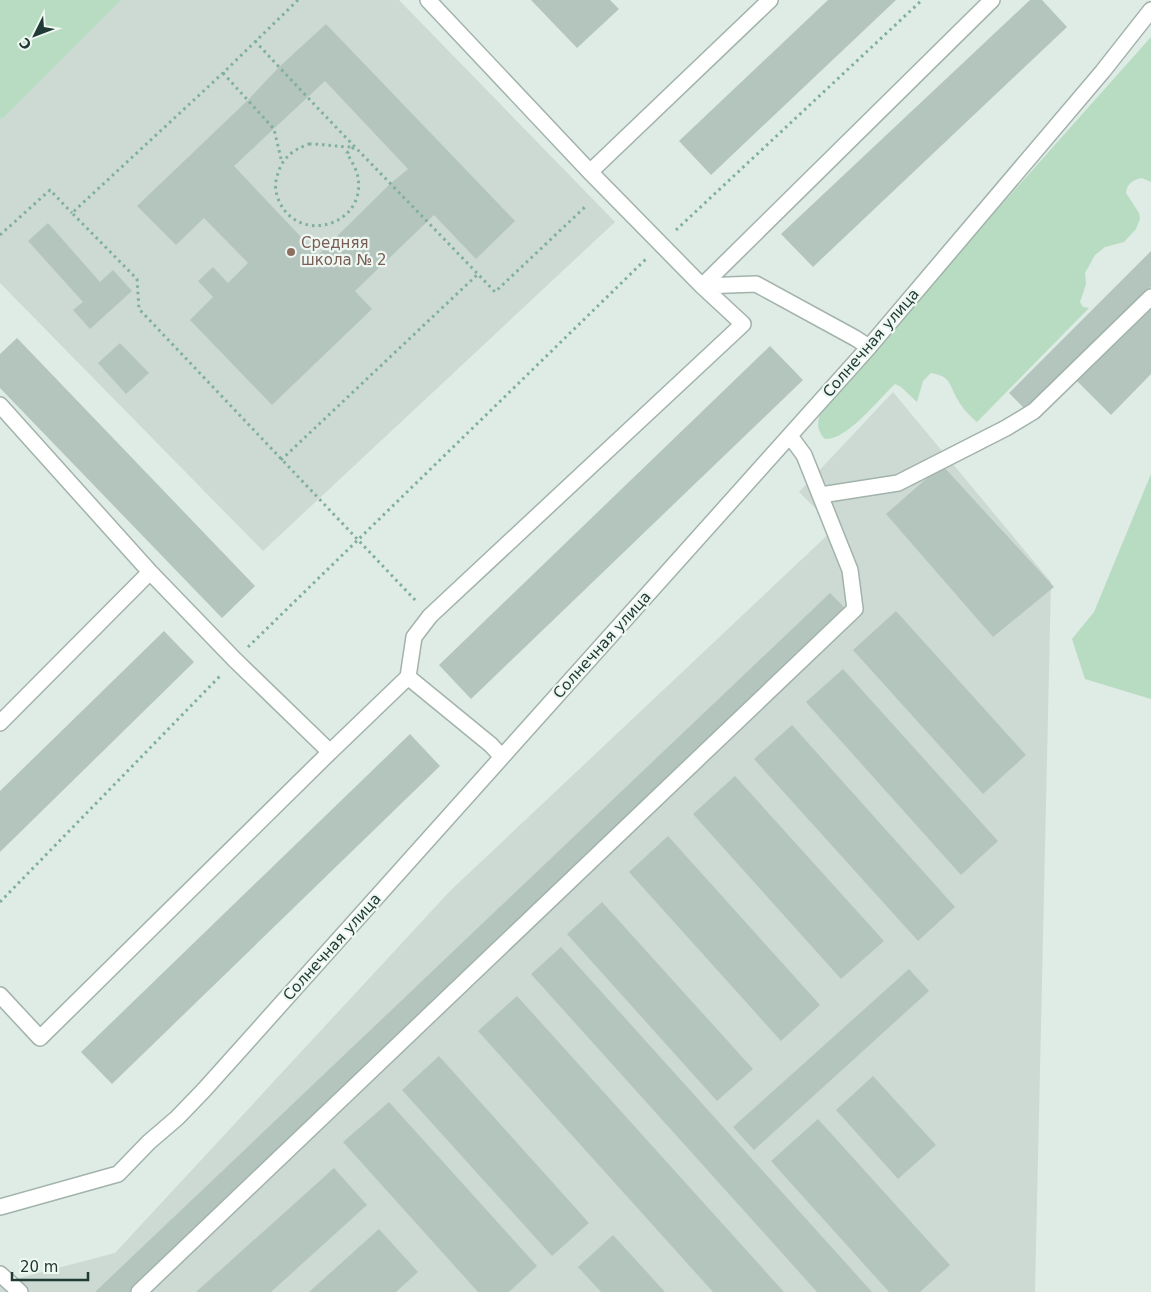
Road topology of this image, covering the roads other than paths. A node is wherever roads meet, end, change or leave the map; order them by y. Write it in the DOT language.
graph roads {
  1 [pos="428,0"];
  2 [pos="770,0"];
  3 [pos="992,0"];
  4 [pos="1151,10"];
  5 [pos="590,172"];
  6 [pos="702,286"];
  7 [pos="1151,297"];
  8 [pos="869,347"];
  9 [pos="0,405"];
  10 [pos="790,436"];
  11 [pos="820,496"];
  12 [pos="150,572"];
  13 [pos="408,677"];
  14 [pos="0,723"];
  15 [pos="330,752"];
  16 [pos="502,757"];
  17 [pos="0,995"];
  18 [pos="0,1207"];
  19 [pos="0,1274"];
  20 [pos="20,1292"];
  21 [pos="139,1292"];
  1 -- 5 [label="street"];
  2 -- 5 [label="street"];
  3 -- 6 [label="street"];
  4 -- 8 [label="street, Солнечная улица"];
  5 -- 6 [label="street"];
  6 -- 8 [label="street"];
  6 -- 13 [label="street"];
  7 -- 11 [label="street"];
  8 -- 10 [label="street, Солнечная улица"];
  9 -- 12 [label="street"];
  10 -- 11 [label="street"];
  10 -- 16 [label="street, Солнечная улица"];
  11 -- 21 [label="street"];
  12 -- 14 [label="street"];
  12 -- 15 [label="street"];
  13 -- 15 [label="street"];
  13 -- 16 [label="street"];
  15 -- 17 [label="street"];
  16 -- 18 [label="street, Солнечная улица"];
  19 -- 20 [label="street"];
}
